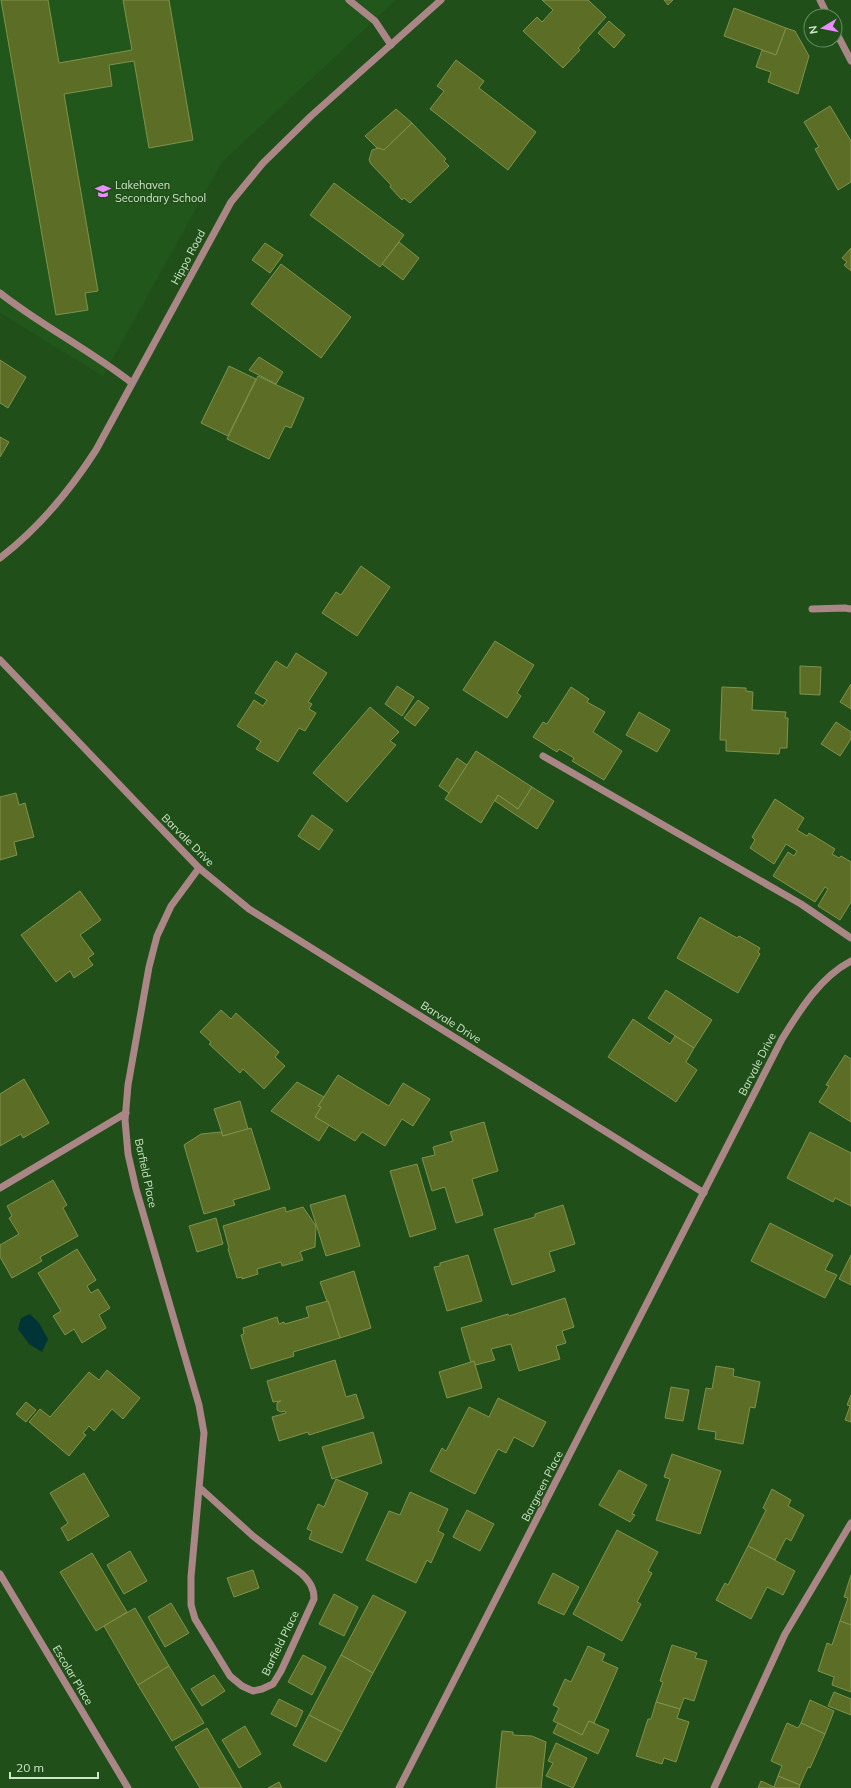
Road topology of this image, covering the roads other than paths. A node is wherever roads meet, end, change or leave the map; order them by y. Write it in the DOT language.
graph roads {
  1 [pos="349,0"];
  2 [pos="441,0"];
  3 [pos="391,45"];
  4 [pos="843,46"];
  5 [pos="851,61"];
  6 [pos="0,293"];
  7 [pos="132,383"];
  8 [pos="0,558"];
  9 [pos="812,609"];
  10 [pos="851,609"];
  11 [pos="0,660"];
  12 [pos="543,756"];
  13 [pos="199,868"];
  14 [pos="851,938"];
  15 [pos="851,961"];
  16 [pos="126,1113"];
  17 [pos="0,1188"];
  18 [pos="704,1193"];
  19 [pos="200,1488"];
  20 [pos="851,1523"];
  21 [pos="0,1574"];
  22 [pos="128,1788"];
  23 [pos="399,1788"];
  24 [pos="714,1788"];
  1 -- 3 [label="street"];
  2 -- 3 [label="street, Hippo Road"];
  3 -- 7 [label="street, Hippo Road"];
  4 -- 5 [label="street"];
  6 -- 7 [label="street"];
  7 -- 8 [label="street, Hippo Road"];
  9 -- 10 [label="street"];
  11 -- 13 [label="street, Barvale Drive"];
  12 -- 14 [label="street"];
  13 -- 16 [label="street, Barfield Place"];
  13 -- 18 [label="street, Barvale Drive"];
  15 -- 18 [label="street, Barvale Drive"];
  16 -- 17 [label="street"];
  16 -- 19 [label="street, Barfield Place"];
  18 -- 23 [label="street, Bargreen Place"];
  19 -- 19 [label="street, Barfield Place"];
  20 -- 24 [label="street"];
  21 -- 22 [label="street, Escolar Place"];
}
